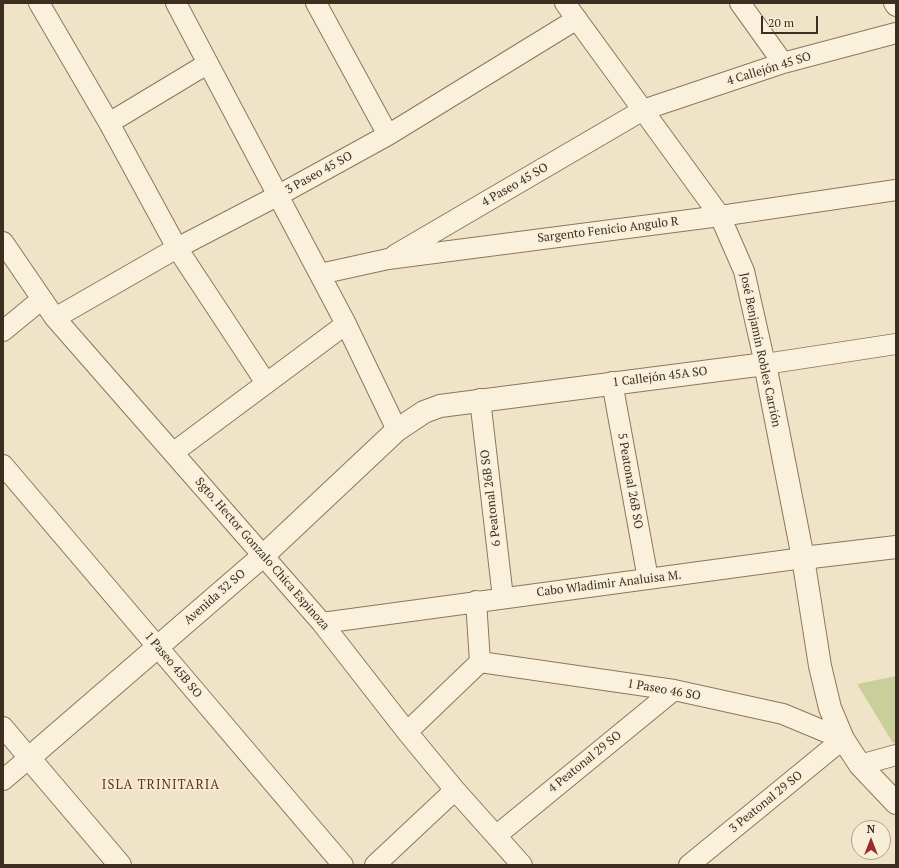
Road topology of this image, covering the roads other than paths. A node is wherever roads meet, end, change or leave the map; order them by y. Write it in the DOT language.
graph roads {
  1 [pos="39,3"];
  2 [pos="176,3"];
  3 [pos="740,3"];
  4 [pos="318,4"];
  5 [pos="571,11"];
  6 [pos="896,33"];
  7 [pos="784,63"];
  8 [pos="208,64"];
  9 [pos="643,110"];
  10 [pos="109,124"];
  11 [pos="388,135"];
  12 [pos="896,190"];
  13 [pos="279,195"];
  14 [pos="720,216"];
  15 [pos="3,242"];
  16 [pos="177,248"];
  17 [pos="388,259"];
  18 [pos="320,274"];
  19 [pos="42,299"];
  20 [pos="55,318"];
  21 [pos="346,324"];
  22 [pos="3,331"];
  23 [pos="896,344"];
  24 [pos="765,364"];
  25 [pos="612,382"];
  26 [pos="266,383"];
  27 [pos="480,399"];
  28 [pos="424,412"];
  29 [pos="397,430"];
  30 [pos="174,452"];
  31 [pos="3,465"];
  32 [pos="896,547"];
  33 [pos="264,555"];
  34 [pos="803,558"];
  35 [pos="648,579"];
  36 [pos="503,598"];
  37 [pos="476,601"];
  38 [pos="322,623"];
  39 [pos="158,646"];
  40 [pos="480,662"];
  41 [pos="674,690"];
  42 [pos="3,727"];
  43 [pos="407,732"];
  44 [pos="843,739"];
  45 [pos="896,755"];
  46 [pos="29,758"];
  47 [pos="860,765"];
  48 [pos="3,780"];
  49 [pos="455,790"];
  50 [pos="896,803"];
  51 [pos="497,835"];
  52 [pos="120,865"];
  53 [pos="343,865"];
  54 [pos="374,865"];
  55 [pos="522,865"];
  56 [pos="689,865"];
  1 -- 10 [label="street"];
  2 -- 8 [label="street"];
  3 -- 7 [label="street"];
  4 -- 11 [label="street"];
  5 -- 9 [label="street, José Benjamín Robles Carrión"];
  5 -- 11 [label="street, 3 Paseo 45 SO"];
  6 -- 7 [label="street, 4 Callejón 45 SO"];
  7 -- 9 [label="street, 4 Callejón 45 SO"];
  8 -- 10 [label="street"];
  8 -- 13 [label="street"];
  9 -- 14 [label="street, José Benjamín Robles Carrión"];
  9 -- 17 [label="street, 4 Paseo 45 SO"];
  10 -- 16 [label="street"];
  11 -- 13 [label="street, 3 Paseo 45 SO"];
  12 -- 14 [label="street, Sargento Fenicio Angulo R"];
  13 -- 16 [label="street, 3 Paseo 45 SO"];
  13 -- 18 [label="street"];
  14 -- 17 [label="street, Sargento Fenicio Angulo R"];
  14 -- 24 [label="street, José Benjamín Robles Carrión"];
  15 -- 19 [label="street, Sgto. Hector Gonzalo Chica Espinoza"];
  16 -- 20 [label="street, 3 Paseo 45 SO"];
  16 -- 26 [label="street"];
  17 -- 18 [label="street, Sargento Fenicio Angulo R"];
  18 -- 21 [label="street"];
  19 -- 20 [label="street, Sgto. Hector Gonzalo Chica Espinoza"];
  19 -- 22 [label="street"];
  20 -- 30 [label="street, Sgto. Hector Gonzalo Chica Espinoza"];
  21 -- 26 [label="street"];
  21 -- 29 [label="street"];
  23 -- 24 [label="street, 1 Callejón 45A SO"];
  24 -- 25 [label="street, 1 Callejón 45A SO"];
  24 -- 34 [label="street, José Benjamín Robles Carrión"];
  25 -- 27 [label="street, 1 Callejón 45A SO"];
  25 -- 35 [label="street, 5 Peatonal 26B SO"];
  26 -- 30 [label="street"];
  27 -- 28 [label="street, 1 Callejón 45A SO"];
  27 -- 36 [label="street, 6 Peatonal 26B SO"];
  28 -- 29 [label="street, Avenida 32 SO"];
  29 -- 33 [label="street, Avenida 32 SO"];
  30 -- 33 [label="street, Sgto. Hector Gonzalo Chica Espinoza"];
  31 -- 39 [label="street, 1 Paseo 45B SO"];
  32 -- 34 [label="street, Cabo Wladimir Analuisa M."];
  33 -- 38 [label="street, Sgto. Hector Gonzalo Chica Espinoza"];
  33 -- 39 [label="street, Avenida 32 SO"];
  34 -- 35 [label="street, Cabo Wladimir Analuisa M."];
  34 -- 44 [label="street, José Benjamín Robles Carrión"];
  35 -- 36 [label="street, Cabo Wladimir Analuisa M."];
  36 -- 37 [label="street, Cabo Wladimir Analuisa M."];
  37 -- 38 [label="street, Cabo Wladimir Analuisa M."];
  37 -- 40 [label="street"];
  38 -- 43 [label="street, Sgto. Hector Gonzalo Chica Espinoza"];
  39 -- 46 [label="street, Avenida 32 SO"];
  39 -- 53 [label="street, 1 Paseo 45B SO"];
  40 -- 41 [label="street, 1 Paseo 46 SO"];
  40 -- 43 [label="street"];
  41 -- 44 [label="street, 1 Paseo 46 SO"];
  41 -- 51 [label="street, 4 Peatonal 29 SO"];
  42 -- 46 [label="street"];
  43 -- 49 [label="street, Sgto. Hector Gonzalo Chica Espinoza"];
  44 -- 47 [label="street, José Benjamín Robles Carrión"];
  44 -- 56 [label="street, 3 Peatonal 29 SO"];
  45 -- 47 [label="street"];
  46 -- 48 [label="street, Avenida 32 SO"];
  46 -- 52 [label="street"];
  47 -- 50 [label="street"];
  49 -- 51 [label="street, Sgto. Hector Gonzalo Chica Espinoza"];
  49 -- 54 [label="street"];
  51 -- 55 [label="street, Sgto. Hector Gonzalo Chica Espinoza"];
}
